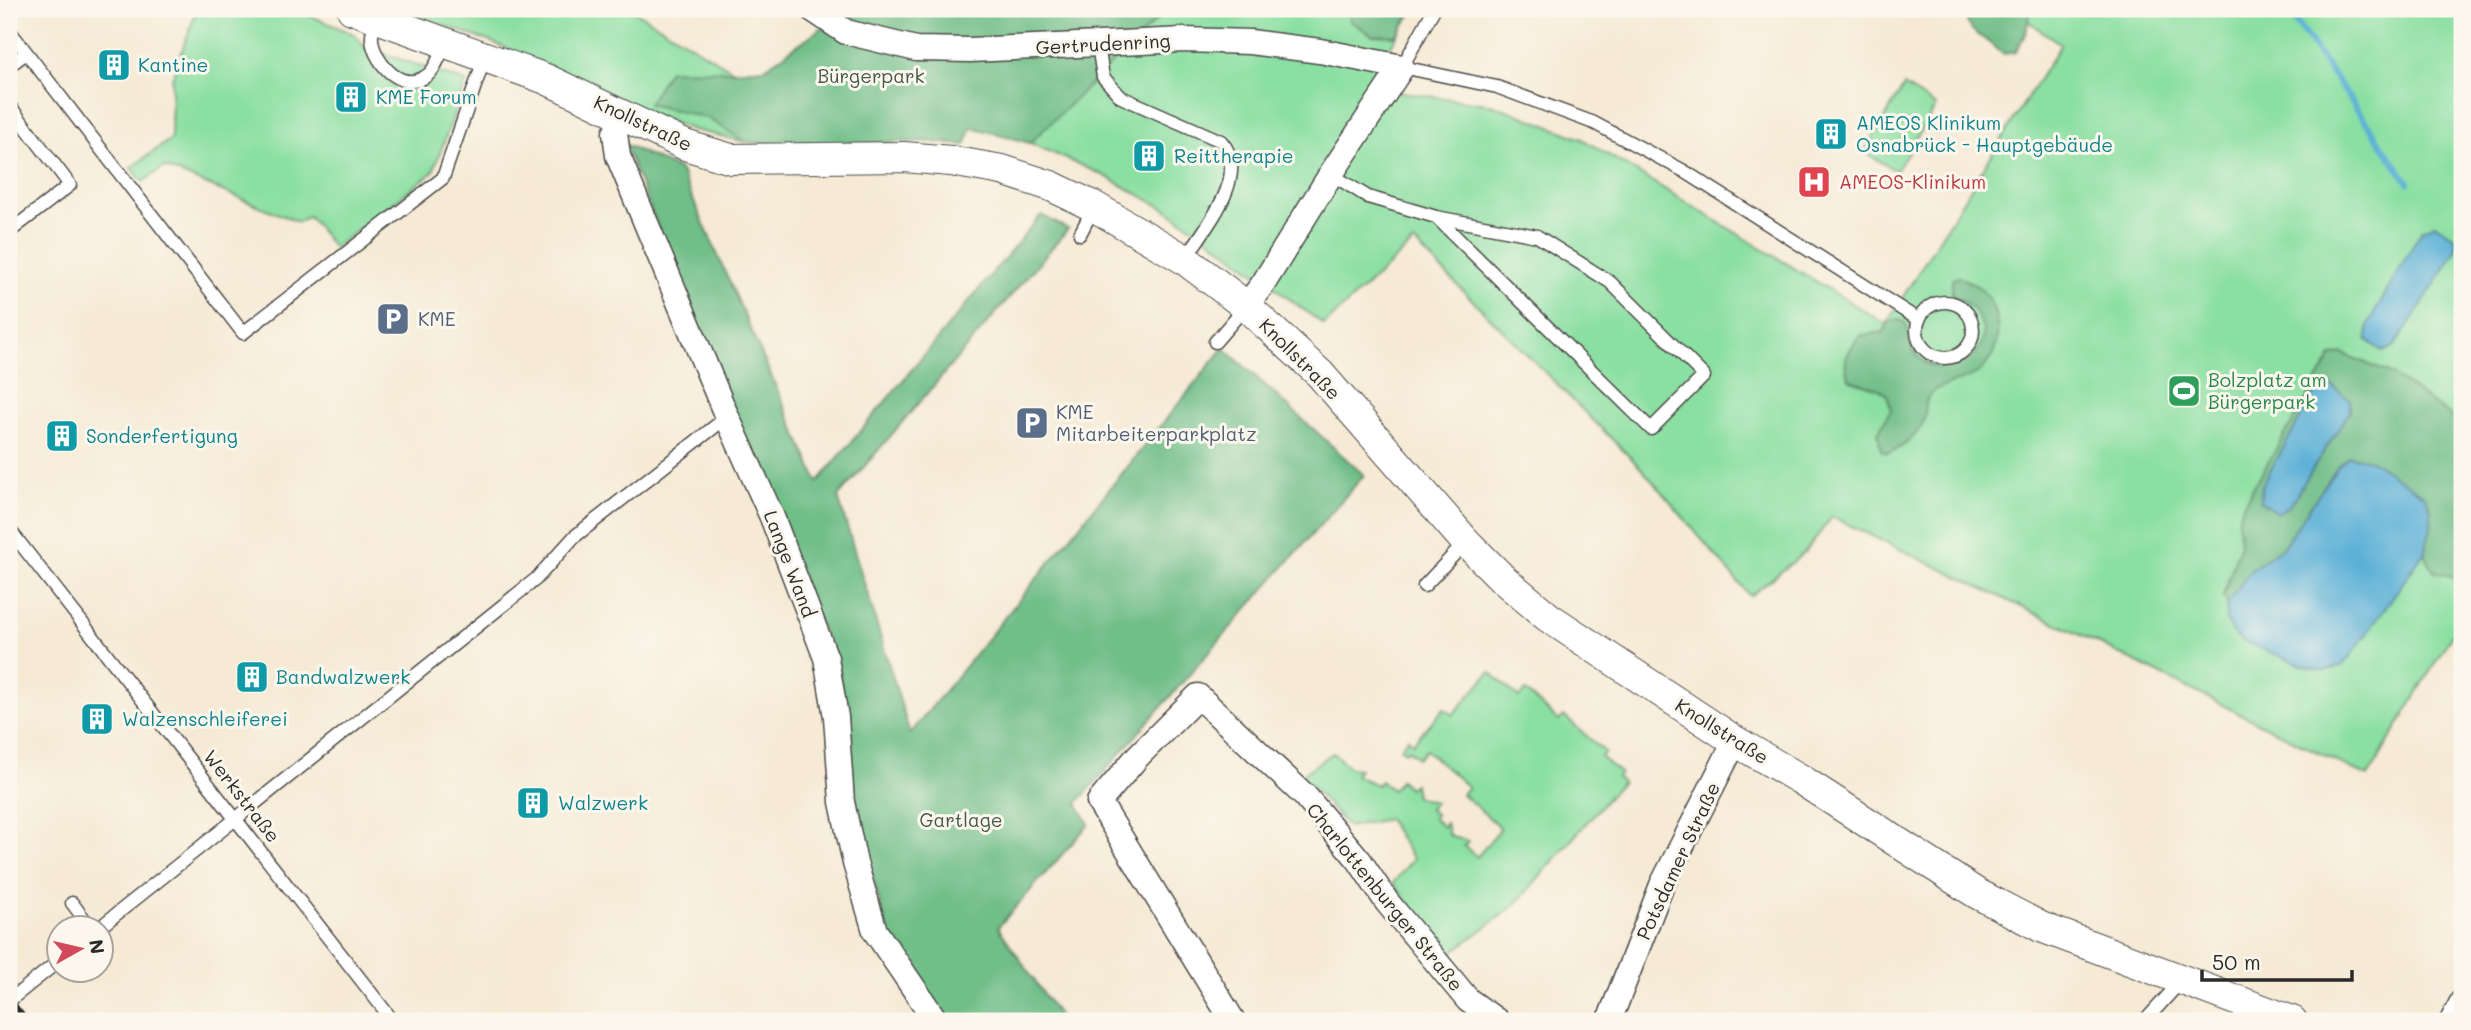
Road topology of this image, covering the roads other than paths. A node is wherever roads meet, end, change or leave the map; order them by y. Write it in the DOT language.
graph roads {
  1 [pos="812,9"];
  2 [pos="1434,9"];
  3 [pos="364,13"];
  4 [pos="9,30"];
  5 [pos="445,44"];
  6 [pos="1098,46"];
  7 [pos="26,52"];
  8 [pos="485,57"];
  9 [pos="9,66"];
  10 [pos="1402,67"];
  11 [pos="9,105"];
  12 [pos="622,114"];
  13 [pos="1331,174"];
  14 [pos="1094,207"];
  15 [pos="1436,217"];
  16 [pos="9,232"];
  17 [pos="1080,234"];
  18 [pos="1184,259"];
  19 [pos="1246,306"];
  20 [pos="1919,320"];
  21 [pos="1215,342"];
  22 [pos="727,417"];
  23 [pos="9,529"];
  24 [pos="1466,542"];
  25 [pos="1424,586"];
  26 [pos="1735,741"];
  27 [pos="235,819"];
  28 [pos="72,903"];
  29 [pos="80,914"];
  30 [pos="116,915"];
  31 [pos="46,971"];
  32 [pos="2182,980"];
  33 [pos="2462,1002"];
  34 [pos="10,1021"];
  35 [pos="393,1021"];
  36 [pos="936,1021"];
  37 [pos="1234,1021"];
  38 [pos="1497,1021"];
  39 [pos="1609,1021"];
  40 [pos="2146,1021"];
  41 [pos="2292,1021"];
  42 [pos="2452,1021"];
  1 -- 6 [label="street, Gertrudenring"];
  2 -- 10 [label="lane"];
  3 -- 5 [label="street, Knollstraße"];
  3 -- 5 [label="lane"];
  4 -- 7 [label="lane"];
  5 -- 8 [label="street, Knollstraße"];
  6 -- 10 [label="street, Gertrudenring"];
  6 -- 18 [label="lane"];
  7 -- 8 [label="lane"];
  7 -- 9 [label="lane"];
  8 -- 12 [label="street, Knollstraße"];
  10 -- 13 [label="street, Knollstraße"];
  10 -- 20 [label="lane"];
  11 -- 16 [label="lane"];
  12 -- 14 [label="street, Knollstraße"];
  12 -- 22 [label="street, Lange Wand"];
  13 -- 15 [label="lane"];
  13 -- 19 [label="street, Knollstraße"];
  14 -- 17 [label="lane"];
  14 -- 18 [label="street, Knollstraße"];
  15 -- 15 [label="lane"];
  18 -- 19 [label="street, Knollstraße"];
  19 -- 21 [label="lane"];
  19 -- 24 [label="street, Knollstraße"];
  20 -- 20 [label="lane"];
  22 -- 27 [label="lane"];
  22 -- 36 [label="street, Lange Wand"];
  23 -- 27 [label="lane, Werkstraße"];
  24 -- 25 [label="lane"];
  24 -- 26 [label="street, Knollstraße"];
  26 -- 32 [label="street, Knollstraße"];
  26 -- 39 [label="street, Potsdamer Straße"];
  27 -- 30 [label="lane"];
  27 -- 35 [label="lane, Werkstraße"];
  28 -- 29 [label="lane"];
  31 -- 34 [label="lane"];
  32 -- 40 [label="lane"];
  32 -- 41 [label="street, Knollstraße"];
  33 -- 42 [label="street"];
  37 -- 38 [label="street, Charlottenburger Straße"];
}
